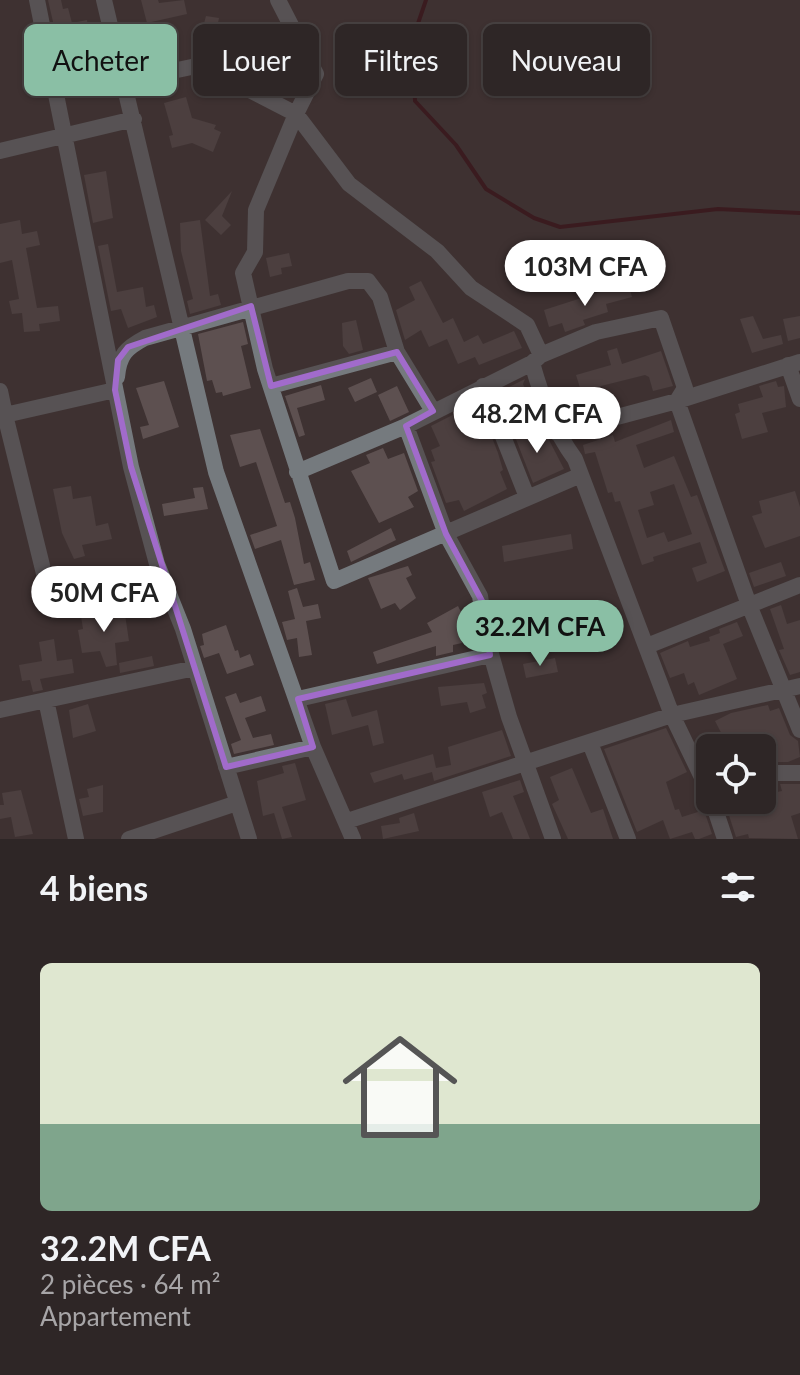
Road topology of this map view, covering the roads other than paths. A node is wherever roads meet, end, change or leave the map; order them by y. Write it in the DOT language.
graph roads {
  1 [pos="37,0"];
  2 [pos="104,0"];
  3 [pos="278,0"];
  4 [pos="110,24"];
  5 [pos="177,70"];
  6 [pos="129,96"];
  7 [pos="296,114"];
  8 [pos="134,119"];
  9 [pos="65,136"];
  10 [pos="0,151"];
  11 [pos="251,306"];
  12 [pos="182,325"];
  13 [pos="397,352"];
  14 [pos="537,359"];
  15 [pos="794,363"];
  16 [pos="271,386"];
  17 [pos="483,386"];
  18 [pos="115,390"];
  19 [pos="0,391"];
  20 [pos="800,399"];
  21 [pos="677,401"];
  22 [pos="433,411"];
  23 [pos="3,416"];
  24 [pos="406,426"];
  25 [pos="557,433"];
  26 [pos="297,472"];
  27 [pos="581,475"];
  28 [pos="527,497"];
  29 [pos="446,534"];
  30 [pos="161,577"];
  31 [pos="800,585"];
  32 [pos="749,605"];
  33 [pos="647,646"];
  34 [pos="490,655"];
  35 [pos="195,668"];
  36 [pos="800,686"];
  37 [pos="781,688"];
  38 [pos="298,699"];
  39 [pos="46,700"];
  40 [pos="0,710"];
  41 [pos="672,715"];
  42 [pos="800,730"];
  43 [pos="590,743"];
  44 [pos="313,747"];
  45 [pos="696,755"];
  46 [pos="527,764"];
  47 [pos="226,767"];
  48 [pos="776,773"];
  49 [pos="800,773"];
  50 [pos="237,803"];
  51 [pos="717,814"];
  52 [pos="347,821"];
  53 [pos="152,835"];
  54 [pos="76,839"];
  55 [pos="129,839"];
  56 [pos="249,839"];
  57 [pos="353,839"];
  58 [pos="553,839"];
  59 [pos="628,839"];
  60 [pos="725,839"];
  1 -- 9 [label="street"];
  2 -- 4 [label="street"];
  3 -- 7 [label="street"];
  5 -- 7 [label="street"];
  6 -- 8 [label="street"];
  7 -- 11 [label="street"];
  7 -- 14 [label="street"];
  8 -- 9 [label="street"];
  8 -- 12 [label="street"];
  9 -- 10 [label="street"];
  9 -- 18 [label="street"];
  11 -- 12 [label="street"];
  11 -- 13 [label="street"];
  11 -- 16 [label="street"];
  12 -- 18 [label="street"];
  12 -- 38 [label="street"];
  13 -- 16 [label="street"];
  13 -- 22 [label="street"];
  14 -- 17 [label="street"];
  14 -- 21 [label="street"];
  14 -- 25 [label="street"];
  15 -- 20 [label="street"];
  15 -- 21 [label="street"];
  16 -- 26 [label="street"];
  17 -- 22 [label="street"];
  17 -- 28 [label="street"];
  18 -- 23 [label="street"];
  18 -- 30 [label="street"];
  19 -- 23 [label="street"];
  21 -- 25 [label="street"];
  21 -- 32 [label="street"];
  22 -- 24 [label="street"];
  23 -- 30 [label="street"];
  24 -- 26 [label="street"];
  24 -- 29 [label="street"];
  25 -- 27 [label="street"];
  26 -- 29 [label="street"];
  27 -- 28 [label="street"];
  27 -- 33 [label="street"];
  28 -- 29 [label="street"];
  29 -- 34 [label="street"];
  30 -- 35 [label="street"];
  31 -- 32 [label="street"];
  32 -- 33 [label="street"];
  32 -- 37 [label="street"];
  33 -- 41 [label="street"];
  34 -- 38 [label="street"];
  34 -- 46 [label="street"];
  35 -- 39 [label="street"];
  35 -- 47 [label="street"];
  36 -- 37 [label="street"];
  37 -- 41 [label="street"];
  37 -- 42 [label="street"];
  38 -- 44 [label="street"];
  39 -- 40 [label="street"];
  39 -- 54 [label="street"];
  41 -- 43 [label="street"];
  41 -- 45 [label="street"];
  43 -- 46 [label="street"];
  43 -- 59 [label="street"];
  44 -- 47 [label="street"];
  44 -- 52 [label="street"];
  46 -- 52 [label="street"];
  46 -- 58 [label="street"];
  47 -- 50 [label="street"];
  48 -- 49 [label="street"];
  50 -- 53 [label="street"];
  50 -- 56 [label="street"];
  51 -- 60 [label="street"];
  52 -- 57 [label="street"];
  53 -- 55 [label="street"];
}
